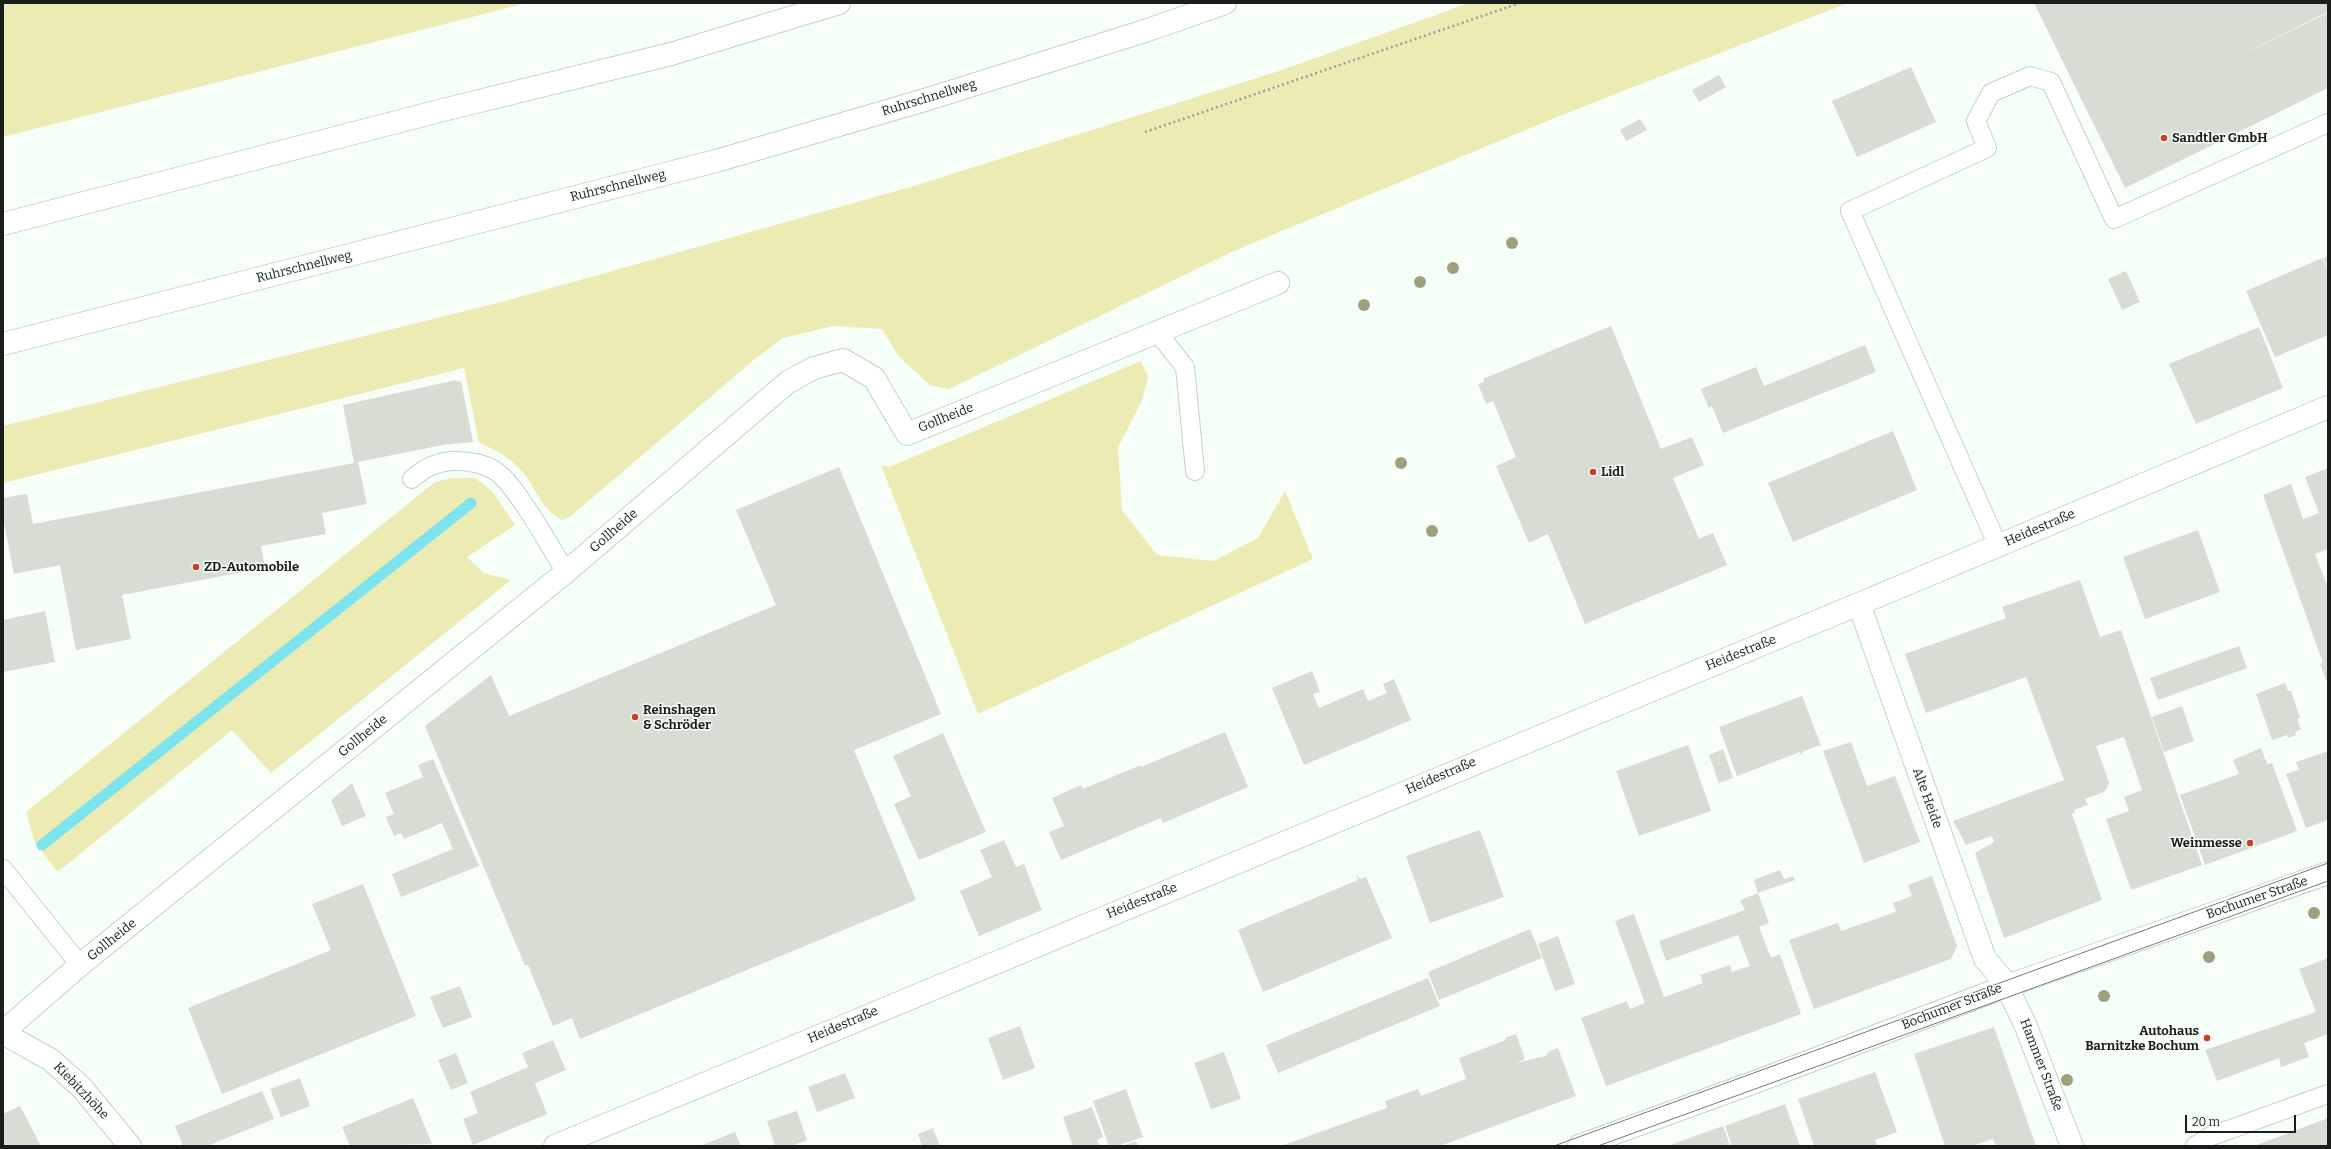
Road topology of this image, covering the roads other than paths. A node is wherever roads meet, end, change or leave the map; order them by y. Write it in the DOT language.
graph roads {
  1 [pos="839,3"];
  2 [pos="1225,3"];
  3 [pos="2328,123"];
  4 [pos="3,224"];
  5 [pos="1278,283"];
  6 [pos="1157,332"];
  7 [pos="3,344"];
  8 [pos="2328,407"];
  9 [pos="1195,471"];
  10 [pos="412,479"];
  11 [pos="1998,546"];
  12 [pos="566,572"];
  13 [pos="1859,604"];
  14 [pos="3,869"];
  15 [pos="2328,873"];
  16 [pos="80,965"];
  17 [pos="2007,986"];
  18 [pos="3,1033"];
  19 [pos="2328,1094"];
  20 [pos="130,1146"];
  21 [pos="555,1146"];
  22 [pos="1579,1146"];
  23 [pos="2072,1146"];
  24 [pos="2194,1146"];
  1 -- 4 [label="main road"];
  2 -- 7 [label="main road, Ruhrschnellweg"];
  3 -- 11 [label="lane"];
  5 -- 6 [label="main road, Gollheide"];
  6 -- 9 [label="lane"];
  6 -- 12 [label="main road, Gollheide"];
  8 -- 11 [label="main road, Heidestraße"];
  10 -- 12 [label="lane"];
  11 -- 13 [label="main road, Heidestraße"];
  12 -- 16 [label="main road, Gollheide"];
  13 -- 17 [label="main road, Alte Heide"];
  13 -- 21 [label="main road, Heidestraße"];
  14 -- 16 [label="lane"];
  15 -- 17 [label="main road, Bochumer Straße"];
  16 -- 18 [label="main road, Gollheide"];
  17 -- 22 [label="main road, Bochumer Straße"];
  17 -- 23 [label="main road, Hammer Straße"];
  18 -- 20 [label="main road, Kiebitzhöhe"];
  19 -- 24 [label="lane"];
}
